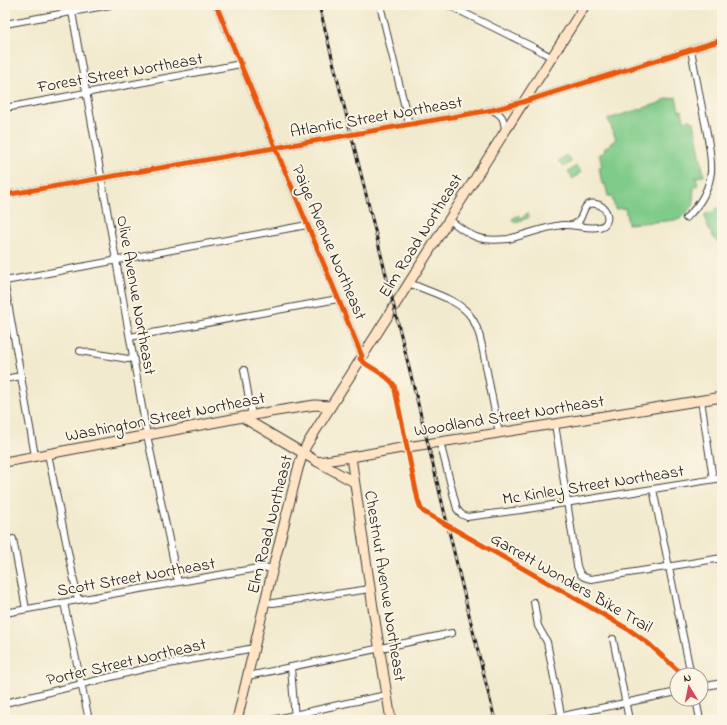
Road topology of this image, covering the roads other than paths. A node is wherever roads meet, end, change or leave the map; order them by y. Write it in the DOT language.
graph roads {
  1 [pos="110,5"];
  2 [pos="216,5"];
  3 [pos="380,5"];
  4 [pos="448,5"];
  5 [pos="585,5"];
  6 [pos="72,12"];
  7 [pos="5,24"];
  8 [pos="722,40"];
  9 [pos="691,50"];
  10 [pos="552,57"];
  11 [pos="241,64"];
  12 [pos="86,93"];
  13 [pos="523,102"];
  14 [pos="5,108"];
  15 [pos="492,110"];
  16 [pos="409,124"];
  17 [pos="505,131"];
  18 [pos="275,148"];
  19 [pos="102,178"];
  20 [pos="5,195"];
  21 [pos="686,218"];
  22 [pos="448,219"];
  23 [pos="307,225"];
  24 [pos="573,225"];
  25 [pos="116,260"];
  26 [pos="5,281"];
  27 [pos="409,283"];
  28 [pos="5,286"];
  29 [pos="338,299"];
  30 [pos="130,337"];
  31 [pos="80,351"];
  32 [pos="362,356"];
  33 [pos="134,358"];
  34 [pos="244,370"];
  35 [pos="21,376"];
  36 [pos="5,378"];
  37 [pos="722,397"];
  38 [pos="701,400"];
  39 [pos="331,406"];
  40 [pos="247,416"];
  41 [pos="555,424"];
  42 [pos="499,433"];
  43 [pos="148,435"];
  44 [pos="440,442"];
  45 [pos="303,453"];
  46 [pos="48,454"];
  47 [pos="35,456"];
  48 [pos="351,457"];
  49 [pos="5,462"];
  50 [pos="318,462"];
  51 [pos="722,478"];
  52 [pos="713,479"];
  53 [pos="354,482"];
  54 [pos="653,489"];
  55 [pos="567,502"];
  56 [pos="13,540"];
  57 [pos="722,558"];
  58 [pos="669,566"];
  59 [pos="273,568"];
  60 [pos="178,582"];
  61 [pos="370,589"];
  62 [pos="78,600"];
  63 [pos="265,602"];
  64 [pos="534,602"];
  65 [pos="64,603"];
  66 [pos="26,609"];
  67 [pos="5,613"];
  68 [pos="452,633"];
  69 [pos="613,639"];
  70 [pos="254,648"];
  71 [pos="379,648"];
  72 [pos="291,667"];
  73 [pos="689,667"];
  74 [pos="248,676"];
  75 [pos="722,683"];
  76 [pos="81,684"];
  77 [pos="709,685"];
  78 [pos="669,694"];
  79 [pos="387,695"];
  80 [pos="5,703"];
  81 [pos="625,703"];
  82 [pos="698,707"];
  83 [pos="294,718"];
  84 [pos="559,718"];
  85 [pos="89,720"];
  86 [pos="238,720"];
  87 [pos="272,720"];
  88 [pos="391,720"];
  89 [pos="540,720"];
  90 [pos="629,720"];
  91 [pos="700,720"];
  1 -- 6 [label="street"];
  2 -- 11 [label="street, Paige Avenue Northeast"];
  3 -- 16 [label="street"];
  4 -- 10 [label="street"];
  5 -- 10 [label="street, Elm Road Northeast"];
  6 -- 7 [label="street"];
  6 -- 12 [label="street, Olive Avenue Northeast"];
  8 -- 9 [label="street, Atlantic Street Northeast"];
  9 -- 13 [label="street, Atlantic Street Northeast"];
  9 -- 21 [label="street"];
  10 -- 13 [label="street, Elm Road Northeast"];
  11 -- 12 [label="street, Forest Street Northeast"];
  11 -- 18 [label="street, Paige Avenue Northeast"];
  12 -- 14 [label="street, Forest Street Northeast"];
  12 -- 19 [label="street, Olive Avenue Northeast"];
  13 -- 15 [label="street, Atlantic Street Northeast"];
  13 -- 17 [label="street, Elm Road Northeast"];
  15 -- 16 [label="street, Atlantic Street Northeast"];
  15 -- 17 [label="street"];
  16 -- 18 [label="street, Atlantic Street Northeast"];
  17 -- 22 [label="street, Elm Road Northeast"];
  18 -- 19 [label="street, Atlantic Street Northeast"];
  18 -- 23 [label="street, Paige Avenue Northeast"];
  19 -- 20 [label="street, Atlantic Street Northeast"];
  19 -- 25 [label="street, Olive Avenue Northeast"];
  22 -- 24 [label="street"];
  22 -- 27 [label="street, Elm Road Northeast"];
  23 -- 25 [label="street"];
  23 -- 29 [label="street, Paige Avenue Northeast"];
  24 -- 24 [label="street"];
  25 -- 26 [label="street"];
  25 -- 30 [label="street, Olive Avenue Northeast"];
  27 -- 32 [label="street, Elm Road Northeast"];
  27 -- 42 [label="street"];
  28 -- 35 [label="street"];
  29 -- 30 [label="street"];
  29 -- 32 [label="street, Paige Avenue Northeast"];
  30 -- 33 [label="street, Olive Avenue Northeast"];
  31 -- 33 [label="street"];
  32 -- 39 [label="street, Elm Road Northeast"];
  33 -- 43 [label="street, Olive Avenue Northeast"];
  34 -- 40 [label="street"];
  35 -- 36 [label="street"];
  35 -- 47 [label="street"];
  37 -- 38 [label="street, Woodland Street Northeast"];
  38 -- 41 [label="street, Woodland Street Northeast"];
  38 -- 52 [label="street"];
  39 -- 40 [label="street, Washington Street Northeast"];
  39 -- 45 [label="street, Elm Road Northeast"];
  40 -- 43 [label="street, Washington Street Northeast"];
  40 -- 45 [label="street"];
  41 -- 42 [label="street, Woodland Street Northeast"];
  41 -- 55 [label="street"];
  42 -- 44 [label="street, Woodland Street Northeast"];
  43 -- 46 [label="street, Washington Street Northeast"];
  43 -- 60 [label="street, Olive Avenue Northeast"];
  44 -- 48 [label="street, Woodland Street Northeast"];
  44 -- 55 [label="street, Mc Kinley Street Northeast"];
  45 -- 50 [label="street"];
  45 -- 59 [label="street, Elm Road Northeast"];
  46 -- 47 [label="street, Washington Street Northeast"];
  46 -- 62 [label="street"];
  47 -- 49 [label="street, Washington Street Northeast"];
  48 -- 50 [label="street, Woodland Street Northeast"];
  48 -- 53 [label="street, Chestnut Avenue Northeast"];
  50 -- 53 [label="street"];
  51 -- 52 [label="street, Mc Kinley Street Northeast"];
  52 -- 54 [label="street, Mc Kinley Street Northeast"];
  53 -- 61 [label="street, Chestnut Avenue Northeast"];
  54 -- 55 [label="street, Mc Kinley Street Northeast"];
  54 -- 58 [label="street"];
  55 -- 58 [label="street"];
  56 -- 66 [label="street"];
  57 -- 58 [label="street"];
  58 -- 73 [label="street"];
  59 -- 60 [label="street, Scott Street Northeast"];
  59 -- 63 [label="street, Elm Road Northeast"];
  60 -- 62 [label="street, Scott Street Northeast"];
  61 -- 63 [label="street"];
  61 -- 71 [label="street, Chestnut Avenue Northeast"];
  62 -- 65 [label="street, Scott Street Northeast"];
  63 -- 70 [label="street, Elm Road Northeast"];
  64 -- 84 [label="street"];
  65 -- 66 [label="street, Scott Street Northeast"];
  65 -- 76 [label="street"];
  66 -- 67 [label="street, Scott Street Northeast"];
  68 -- 71 [label="street"];
  69 -- 81 [label="street"];
  70 -- 74 [label="street, Elm Road Northeast"];
  70 -- 76 [label="street, Porter Street Northeast"];
  71 -- 72 [label="street"];
  71 -- 79 [label="street, Chestnut Avenue Northeast"];
  72 -- 74 [label="street"];
  72 -- 83 [label="street"];
  74 -- 86 [label="street, Elm Road Northeast"];
  75 -- 77 [label="street"];
  76 -- 80 [label="street, Porter Street Northeast"];
  76 -- 85 [label="street"];
  78 -- 81 [label="street"];
  79 -- 83 [label="street"];
  79 -- 88 [label="street, Chestnut Avenue Northeast"];
  81 -- 84 [label="street"];
  81 -- 90 [label="street"];
  82 -- 91 [label="street"];
  83 -- 87 [label="street"];
  84 -- 89 [label="street"];
}
